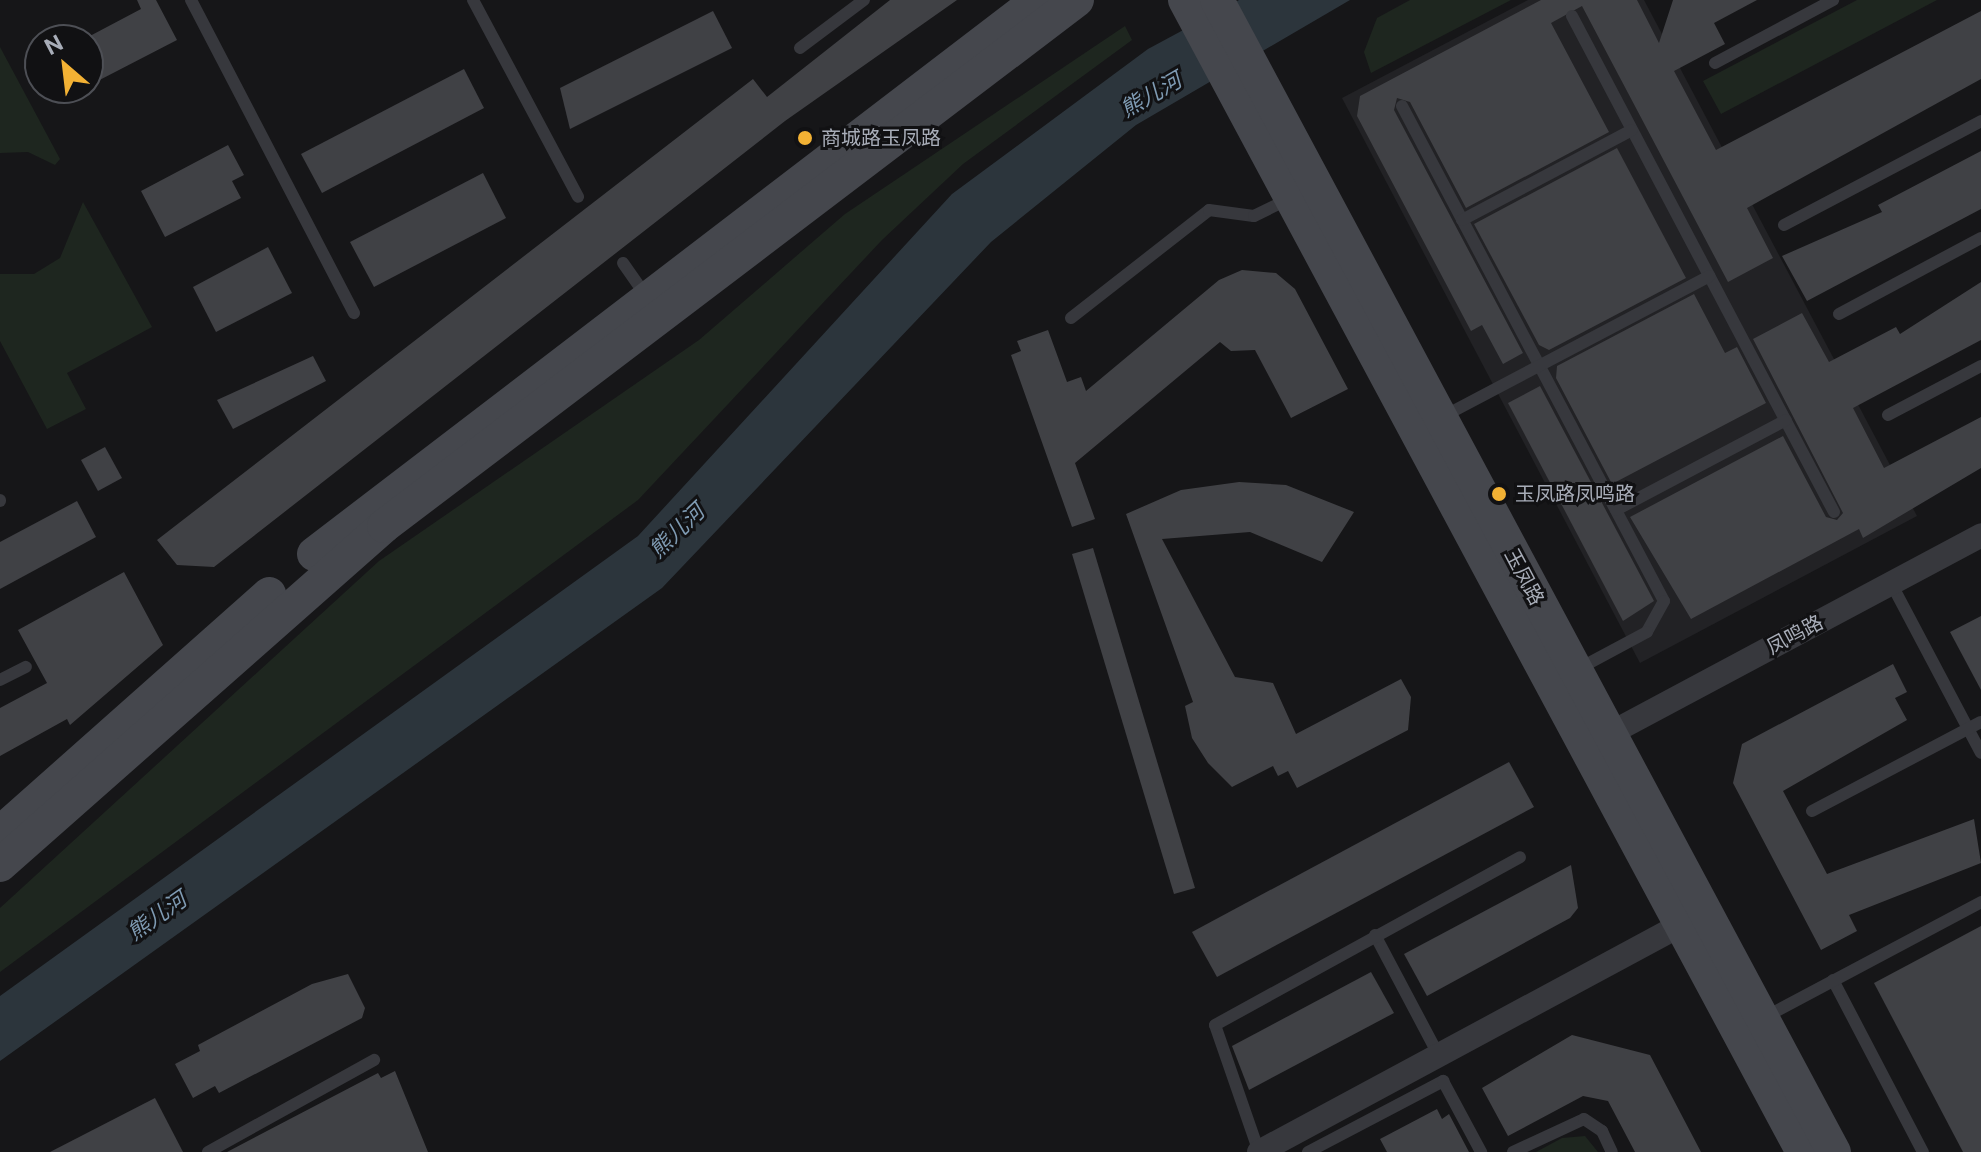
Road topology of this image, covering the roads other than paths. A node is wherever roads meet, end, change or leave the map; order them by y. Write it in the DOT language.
graph roads {
  1 [pos="191,0"];
  2 [pos="473,0"];
  3 [pos="864,0"];
  4 [pos="1038,0"];
  5 [pos="1077,0"];
  6 [pos="1185,0"];
  7 [pos="1217,0"];
  8 [pos="1833,0"];
  9 [pos="1572,16"];
  10 [pos="800,48"];
  11 [pos="1715,63"];
  12 [pos="1254,100"];
  13 [pos="1402,106"];
  14 [pos="1981,121"];
  15 [pos="1632,130"];
  16 [pos="578,197"];
  17 [pos="1291,198"];
  18 [pos="1462,220"];
  19 [pos="1784,225"];
  20 [pos="1981,238"];
  21 [pos="623,263"];
  22 [pos="1709,276"];
  23 [pos="649,301"];
  24 [pos="354,313"];
  25 [pos="1839,314"];
  26 [pos="1071,318"];
  27 [pos="1539,366"];
  28 [pos="1981,366"];
  29 [pos="1888,415"];
  30 [pos="1440,418"];
  31 [pos="1786,420"];
  32 [pos="1616,510"];
  33 [pos="1834,512"];
  34 [pos="1981,535"];
  35 [pos="1891,583"];
  36 [pos="26,667"];
  37 [pos="1575,671"];
  38 [pos="0,680"];
  39 [pos="1981,722"];
  40 [pos="1968,728"];
  41 [pos="1609,734"];
  42 [pos="1981,753"];
  43 [pos="1812,811"];
  44 [pos="1,831"];
  45 [pos="1520,857"];
  46 [pos="0,865"];
  47 [pos="1981,902"];
  48 [pos="1680,925"];
  49 [pos="1375,935"];
  50 [pos="1833,980"];
  51 [pos="1762,1018"];
  52 [pos="1439,1056"];
  53 [pos="374,1060"];
  54 [pos="208,1152"];
  55 [pos="1259,1152"];
  56 [pos="1308,1152"];
  57 [pos="1481,1152"];
  58 [pos="1513,1152"];
  59 [pos="1612,1152"];
  60 [pos="1803,1152"];
  61 [pos="1834,1152"];
  62 [pos="1923,1152"];
  1 -- 24 [label="lane"];
  2 -- 16 [label="lane"];
  3 -- 10 [label="lane"];
  4 -- 23 [label="street"];
  5 -- 46 [label="street"];
  6 -- 12 [label="street, 玉凤路"];
  7 -- 12 [label="street, 玉凤路"];
  8 -- 11 [label="lane"];
  9 -- 15 [label="lane"];
  12 -- 17 [label="street, 玉凤路"];
  12 -- 30 [label="street, 玉凤路"];
  13 -- 18 [label="lane"];
  14 -- 19 [label="lane"];
  15 -- 18 [label="lane"];
  15 -- 22 [label="lane"];
  17 -- 26 [label="lane"];
  17 -- 48 [label="street, 玉凤路"];
  18 -- 27 [label="lane"];
  20 -- 25 [label="lane"];
  21 -- 23 [label="lane"];
  22 -- 27 [label="lane"];
  22 -- 31 [label="lane"];
  23 -- 44 [label="street"];
  27 -- 30 [label="lane"];
  27 -- 32 [label="lane"];
  28 -- 29 [label="lane"];
  30 -- 37 [label="street, 玉凤路"];
  31 -- 32 [label="lane"];
  31 -- 33 [label="lane"];
  32 -- 37 [label="lane"];
  34 -- 35 [label="street, 凤鸣路"];
  35 -- 40 [label="lane"];
  35 -- 41 [label="street, 凤鸣路"];
  36 -- 38 [label="lane"];
  37 -- 41 [label="street, 玉凤路"];
  39 -- 40 [label="lane"];
  40 -- 42 [label="lane"];
  40 -- 43 [label="lane"];
  41 -- 51 [label="street, 玉凤路"];
  45 -- 49 [label="lane"];
  47 -- 50 [label="lane"];
  48 -- 52 [label="street"];
  48 -- 60 [label="street, 玉凤路"];
  49 -- 52 [label="lane"];
  49 -- 55 [label="lane"];
  50 -- 51 [label="lane"];
  50 -- 62 [label="lane"];
  51 -- 61 [label="street, 玉凤路"];
  52 -- 55 [label="street"];
  53 -- 54 [label="lane"];
  56 -- 57 [label="lane"];
  58 -- 59 [label="lane"];
}
